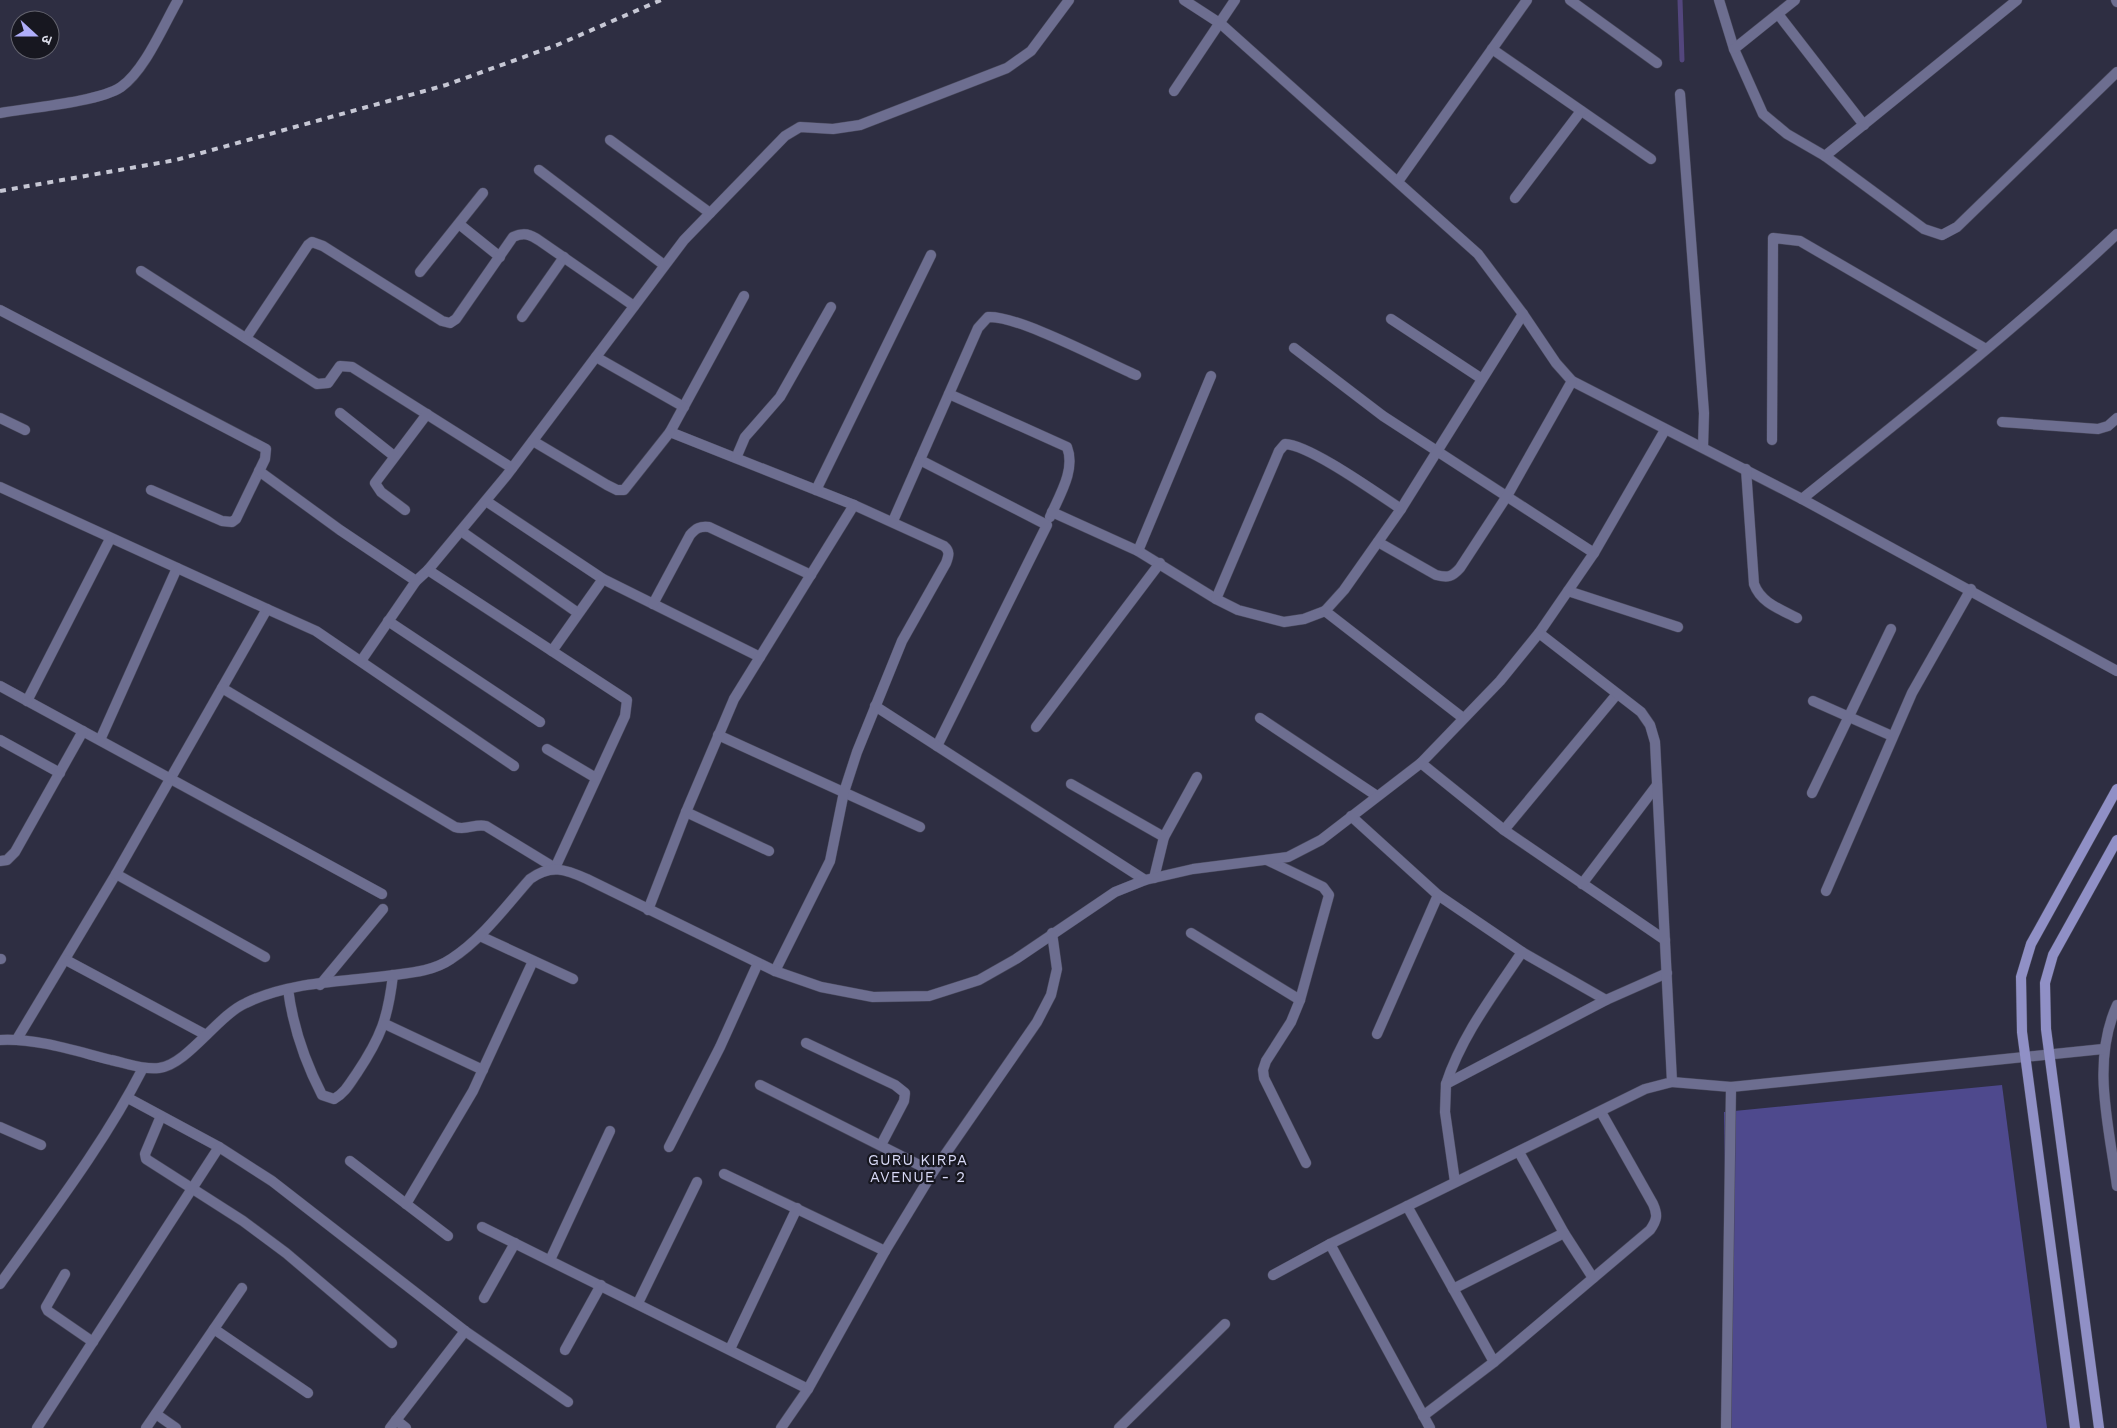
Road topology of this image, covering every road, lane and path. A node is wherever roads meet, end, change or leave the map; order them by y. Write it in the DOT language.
graph roads {
  1 [pos="178,0"];
  2 [pos="1069,0"];
  3 [pos="1184,0"];
  4 [pos="1235,0"];
  5 [pos="1527,0"];
  6 [pos="1570,0"];
  7 [pos="1719,0"];
  8 [pos="1795,0"];
  9 [pos="2017,0"];
  10 [pos="1778,14"];
  11 [pos="1221,24"];
  12 [pos="1492,50"];
  13 [pos="1734,50"];
  14 [pos="1657,62"];
  15 [pos="2117,72"];
  16 [pos="1174,92"];
  17 [pos="1680,94"];
  18 [pos="1581,111"];
  19 [pos="0,113"];
  20 [pos="1864,125"];
  21 [pos="610,140"];
  22 [pos="1825,156"];
  23 [pos="1651,159"];
  24 [pos="539,170"];
  25 [pos="1398,180"];
  26 [pos="482,193"];
  27 [pos="1514,198"];
  28 [pos="710,213"];
  29 [pos="459,224"];
  30 [pos="2117,234"];
  31 [pos="931,255"];
  32 [pos="500,257"];
  33 [pos="564,257"];
  34 [pos="664,265"];
  35 [pos="141,271"];
  36 [pos="420,272"];
  37 [pos="744,296"];
  38 [pos="634,306"];
  39 [pos="831,307"];
  40 [pos="0,310"];
  41 [pos="1523,314"];
  42 [pos="522,317"];
  43 [pos="1391,319"];
  44 [pos="246,338"];
  45 [pos="1294,348"];
  46 [pos="1986,349"];
  47 [pos="596,357"];
  48 [pos="1136,374"];
  49 [pos="1211,376"];
  50 [pos="1482,379"];
  51 [pos="1572,381"];
  52 [pos="949,394"];
  53 [pos="684,407"];
  54 [pos="340,413"];
  55 [pos="427,414"];
  56 [pos="0,418"];
  57 [pos="2117,418"];
  58 [pos="2002,422"];
  59 [pos="25,430"];
  60 [pos="1665,430"];
  61 [pos="670,432"];
  62 [pos="1772,440"];
  63 [pos="533,441"];
  64 [pos="1703,446"];
  65 [pos="1437,451"];
  66 [pos="394,456"];
  67 [pos="736,458"];
  68 [pos="920,460"];
  69 [pos="512,468"];
  70 [pos="1746,469"];
  71 [pos="259,471"];
  72 [pos="0,487"];
  73 [pos="151,490"];
  74 [pos="816,490"];
  75 [pos="1507,496"];
  76 [pos="1802,499"];
  77 [pos="486,501"];
  78 [pos="854,505"];
  79 [pos="1401,509"];
  80 [pos="405,510"];
  81 [pos="1052,512"];
  82 [pos="893,521"];
  83 [pos="1047,525"];
  84 [pos="460,531"];
  85 [pos="110,539"];
  86 [pos="1378,542"];
  87 [pos="1138,550"];
  88 [pos="1594,553"];
  89 [pos="1160,563"];
  90 [pos="177,568"];
  91 [pos="428,570"];
  92 [pos="811,575"];
  93 [pos="603,580"];
  94 [pos="416,581"];
  95 [pos="1971,589"];
  96 [pos="1568,591"];
  97 [pos="1216,599"];
  98 [pos="653,604"];
  99 [pos="267,609"];
  100 [pos="1325,611"];
  101 [pos="578,613"];
  102 [pos="1797,618"];
  103 [pos="388,621"];
  104 [pos="1678,627"];
  105 [pos="1891,629"];
  106 [pos="1539,633"];
  107 [pos="552,650"];
  108 [pos="760,657"];
  109 [pos="361,662"];
  110 [pos="2117,671"];
  111 [pos="0,686"];
  112 [pos="222,688"];
  113 [pos="1617,694"];
  114 [pos="27,701"];
  115 [pos="1813,701"];
  116 [pos="875,706"];
  117 [pos="1848,717"];
  118 [pos="1260,718"];
  119 [pos="1463,718"];
  120 [pos="540,722"];
  121 [pos="1036,727"];
  122 [pos="83,731"];
  123 [pos="718,735"];
  124 [pos="1892,736"];
  125 [pos="0,740"];
  126 [pos="100,740"];
  127 [pos="936,746"];
  128 [pos="546,749"];
  129 [pos="1420,763"];
  130 [pos="514,766"];
  131 [pos="60,773"];
  132 [pos="1196,777"];
  133 [pos="596,778"];
  134 [pos="170,780"];
  135 [pos="1071,784"];
  136 [pos="1657,785"];
  137 [pos="2117,789"];
  138 [pos="844,792"];
  139 [pos="1812,793"];
  140 [pos="1377,796"];
  141 [pos="686,812"];
  142 [pos="1352,816"];
  143 [pos="920,826"];
  144 [pos="1504,830"];
  145 [pos="1164,837"];
  146 [pos="2117,840"];
  147 [pos="769,851"];
  148 [pos="1267,860"];
  149 [pos="0,861"];
  150 [pos="555,868"];
  151 [pos="116,874"];
  152 [pos="1149,879"];
  153 [pos="1582,884"];
  154 [pos="1826,891"];
  155 [pos="382,894"];
  156 [pos="1438,895"];
  157 [pos="383,909"];
  158 [pos="648,910"];
  159 [pos="1052,932"];
  160 [pos="1191,933"];
  161 [pos="480,936"];
  162 [pos="1664,940"];
  163 [pos="1522,952"];
  164 [pos="264,957"];
  165 [pos="66,960"];
  166 [pos="533,961"];
  167 [pos="758,963"];
  168 [pos="775,971"];
  169 [pos="1666,973"];
  170 [pos="393,975"];
  171 [pos="573,979"];
  172 [pos="320,985"];
  173 [pos="288,989"];
  174 [pos="1300,1000"];
  175 [pos="1606,1000"];
  176 [pos="2117,1005"];
  177 [pos="385,1024"];
  178 [pos="1377,1034"];
  179 [pos="206,1035"];
  180 [pos="17,1039"];
  181 [pos="0,1040"];
  182 [pos="806,1043"];
  183 [pos="2103,1050"];
  184 [pos="2050,1055"];
  185 [pos="2025,1059"];
  186 [pos="143,1068"];
  187 [pos="482,1070"];
  188 [pos="1672,1082"];
  189 [pos="1446,1084"];
  190 [pos="760,1085"];
  191 [pos="1731,1087"];
  192 [pos="128,1098"];
  193 [pos="1601,1112"];
  194 [pos="161,1116"];
  195 [pos="0,1127"];
  196 [pos="610,1131"];
  197 [pos="41,1145"];
  198 [pos="882,1145"];
  199 [pos="670,1146"];
  200 [pos="219,1147"];
  201 [pos="1519,1152"];
  202 [pos="350,1161"];
  203 [pos="1306,1163"];
  204 [pos="933,1172"];
  205 [pos="724,1174"];
  206 [pos="698,1182"];
  207 [pos="1455,1182"];
  208 [pos="2117,1186"];
  209 [pos="194,1188"];
  210 [pos="406,1204"];
  211 [pos="1407,1206"];
  212 [pos="797,1208"];
  213 [pos="482,1227"];
  214 [pos="1564,1233"];
  215 [pos="448,1236"];
  216 [pos="515,1242"];
  217 [pos="1330,1244"];
  218 [pos="886,1251"];
  219 [pos="550,1260"];
  220 [pos="65,1274"];
  221 [pos="1273,1275"];
  222 [pos="1593,1278"];
  223 [pos="0,1284"];
  224 [pos="601,1285"];
  225 [pos="242,1288"];
  226 [pos="1453,1289"];
  227 [pos="484,1298"];
  228 [pos="638,1303"];
  229 [pos="1225,1324"];
  230 [pos="214,1329"];
  231 [pos="465,1331"];
  232 [pos="93,1342"];
  233 [pos="392,1344"];
  234 [pos="730,1349"];
  235 [pos="565,1350"];
  236 [pos="1494,1362"];
  237 [pos="808,1389"];
  238 [pos="308,1393"];
  239 [pos="568,1402"];
  240 [pos="156,1414"];
  241 [pos="1423,1416"];
  242 [pos="393,1424"];
  243 [pos="37,1428"];
  244 [pos="146,1428"];
  245 [pos="176,1428"];
  246 [pos="406,1428"];
  247 [pos="781,1428"];
  248 [pos="1118,1428"];
  249 [pos="1430,1428"];
  250 [pos="1726,1428"];
  251 [pos="2075,1428"];
  252 [pos="2099,1428"];
  1 -- 19 [label="street"];
  2 -- 28 [label="street"];
  3 -- 11 [label="street"];
  4 -- 11 [label="street"];
  5 -- 12 [label="street"];
  6 -- 14 [label="street"];
  7 -- 13 [label="street"];
  8 -- 10 [label="street"];
  9 -- 20 [label="street"];
  10 -- 13 [label="street"];
  10 -- 20 [label="street"];
  11 -- 16 [label="street"];
  11 -- 25 [label="street"];
  12 -- 18 [label="street"];
  12 -- 25 [label="street"];
  13 -- 22 [label="street"];
  15 -- 22 [label="street"];
  17 -- 64 [label="street"];
  18 -- 23 [label="street"];
  18 -- 27 [label="street"];
  20 -- 22 [label="street"];
  21 -- 28 [label="street"];
  24 -- 34 [label="street"];
  25 -- 41 [label="street"];
  26 -- 29 [label="street"];
  28 -- 34 [label="street"];
  29 -- 32 [label="street"];
  29 -- 36 [label="street"];
  30 -- 46 [label="street"];
  31 -- 74 [label="street"];
  32 -- 33 [label="street"];
  32 -- 44 [label="street"];
  33 -- 38 [label="street"];
  33 -- 42 [label="street"];
  34 -- 38 [label="street"];
  35 -- 44 [label="street"];
  37 -- 53 [label="street"];
  38 -- 47 [label="street"];
  39 -- 67 [label="street"];
  40 -- 71 [label="street"];
  41 -- 50 [label="street"];
  41 -- 51 [label="street"];
  43 -- 50 [label="street"];
  44 -- 55 [label="street"];
  45 -- 65 [label="street"];
  46 -- 62 [label="street"];
  46 -- 76 [label="street"];
  47 -- 53 [label="street"];
  47 -- 63 [label="street"];
  48 -- 52 [label="street"];
  49 -- 87 [label="street"];
  50 -- 65 [label="street"];
  51 -- 60 [label="street"];
  51 -- 75 [label="street"];
  52 -- 68 [label="street"];
  52 -- 81 [label="street"];
  53 -- 61 [label="street"];
  54 -- 66 [label="street"];
  55 -- 66 [label="street"];
  55 -- 69 [label="street"];
  56 -- 59 [label="street"];
  57 -- 58 [label="street"];
  60 -- 64 [label="street"];
  60 -- 88 [label="street"];
  61 -- 63 [label="street"];
  61 -- 67 [label="street"];
  63 -- 69 [label="street"];
  64 -- 70 [label="street"];
  65 -- 75 [label="street"];
  65 -- 79 [label="street"];
  66 -- 80 [label="street"];
  67 -- 74 [label="street"];
  68 -- 82 [label="street"];
  68 -- 83 [label="street"];
  69 -- 77 [label="street"];
  70 -- 76 [label="street"];
  70 -- 102 [label="street"];
  71 -- 73 [label="street"];
  71 -- 94 [label="street"];
  72 -- 85 [label="street"];
  74 -- 78 [label="street"];
  75 -- 86 [label="street"];
  75 -- 88 [label="street"];
  76 -- 95 [label="street"];
  77 -- 84 [label="street"];
  77 -- 93 [label="street"];
  78 -- 82 [label="street"];
  78 -- 92 [label="street"];
  79 -- 86 [label="street"];
  79 -- 97 [label="street"];
  81 -- 83 [label="street"];
  81 -- 87 [label="street"];
  82 -- 116 [label="street"];
  83 -- 127 [label="street"];
  84 -- 91 [label="street"];
  84 -- 101 [label="street"];
  85 -- 90 [label="street"];
  85 -- 114 [label="street"];
  86 -- 100 [label="street"];
  87 -- 89 [label="street"];
  88 -- 96 [label="street"];
  89 -- 97 [label="street"];
  89 -- 121 [label="street"];
  90 -- 99 [label="street"];
  90 -- 126 [label="street"];
  91 -- 94 [label="street"];
  91 -- 107 [label="street"];
  92 -- 98 [label="street"];
  92 -- 108 [label="street"];
  93 -- 98 [label="street"];
  93 -- 101 [label="street"];
  94 -- 103 [label="street"];
  95 -- 110 [label="street"];
  95 -- 124 [label="street"];
  96 -- 104 [label="street"];
  96 -- 106 [label="street"];
  97 -- 100 [label="street"];
  98 -- 108 [label="street"];
  99 -- 109 [label="street"];
  99 -- 112 [label="street"];
  100 -- 119 [label="street"];
  101 -- 107 [label="street"];
  103 -- 109 [label="street"];
  103 -- 120 [label="street"];
  105 -- 117 [label="street"];
  106 -- 113 [label="street"];
  106 -- 119 [label="street"];
  107 -- 133 [label="street"];
  108 -- 123 [label="street"];
  109 -- 130 [label="street"];
  111 -- 114 [label="street"];
  112 -- 134 [label="street"];
  112 -- 150 [label="street"];
  113 -- 136 [label="street"];
  113 -- 144 [label="street"];
  114 -- 122 [label="street"];
  115 -- 117 [label="street"];
  116 -- 127 [label="street"];
  116 -- 138 [label="street"];
  117 -- 124 [label="street"];
  117 -- 139 [label="street"];
  118 -- 140 [label="street"];
  119 -- 129 [label="street"];
  122 -- 126 [label="street"];
  122 -- 131 [label="street"];
  123 -- 138 [label="street"];
  123 -- 141 [label="street"];
  124 -- 154 [label="street"];
  125 -- 131 [label="street"];
  126 -- 134 [label="street"];
  127 -- 152 [label="street"];
  128 -- 133 [label="street"];
  129 -- 140 [label="street"];
  129 -- 144 [label="street"];
  131 -- 149 [label="street"];
  132 -- 145 [label="street"];
  133 -- 150 [label="street"];
  134 -- 151 [label="street"];
  134 -- 155 [label="street"];
  135 -- 145 [label="street"];
  136 -- 153 [label="street"];
  136 -- 162 [label="street"];
  137 -- 185 [label="main road"];
  138 -- 143 [label="street"];
  138 -- 168 [label="street"];
  140 -- 142 [label="street"];
  141 -- 147 [label="street"];
  141 -- 158 [label="street"];
  142 -- 148 [label="street"];
  142 -- 156 [label="street"];
  144 -- 153 [label="street"];
  145 -- 152 [label="street"];
  146 -- 184 [label="main road"];
  148 -- 152 [label="street"];
  148 -- 174 [label="street"];
  150 -- 158 [label="street"];
  150 -- 161 [label="street"];
  151 -- 164 [label="street"];
  151 -- 165 [label="street"];
  152 -- 159 [label="street"];
  153 -- 162 [label="street"];
  156 -- 163 [label="street"];
  156 -- 178 [label="street"];
  157 -- 172 [label="street"];
  158 -- 167 [label="street"];
  159 -- 168 [label="street"];
  159 -- 204 [label="street"];
  160 -- 174 [label="street"];
  161 -- 166 [label="street"];
  161 -- 170 [label="street"];
  162 -- 169 [label="street"];
  163 -- 175 [label="street"];
  163 -- 189 [label="street"];
  165 -- 179 [label="street"];
  165 -- 180 [label="street"];
  166 -- 171 [label="street"];
  166 -- 187 [label="street"];
  167 -- 168 [label="street"];
  167 -- 199 [label="street"];
  169 -- 175 [label="street"];
  169 -- 188 [label="street"];
  170 -- 172 [label="street"];
  170 -- 177 [label="street"];
  172 -- 173 [label="street"];
  173 -- 177 [label="street"];
  173 -- 179 [label="street"];
  174 -- 203 [label="street"];
  175 -- 189 [label="street"];
  176 -- 183 [label="street"];
  177 -- 187 [label="street"];
  179 -- 186 [label="street"];
  180 -- 181 [label="street"];
  180 -- 186 [label="street"];
  182 -- 198 [label="street"];
  183 -- 184 [label="street"];
  183 -- 208 [label="street"];
  184 -- 185 [label="street"];
  184 -- 252 [label="main road"];
  185 -- 191 [label="street"];
  185 -- 251 [label="main road"];
  186 -- 192 [label="street"];
  187 -- 210 [label="street"];
  188 -- 191 [label="street"];
  188 -- 193 [label="street"];
  189 -- 207 [label="street"];
  190 -- 198 [label="street"];
  191 -- 250 [label="street"];
  192 -- 194 [label="street"];
  192 -- 223 [label="street"];
  193 -- 201 [label="street"];
  193 -- 222 [label="street"];
  194 -- 200 [label="street"];
  194 -- 209 [label="street"];
  195 -- 197 [label="street"];
  196 -- 219 [label="street"];
  198 -- 204 [label="street"];
  200 -- 209 [label="street"];
  200 -- 231 [label="street"];
  201 -- 207 [label="street"];
  201 -- 214 [label="street"];
  202 -- 210 [label="street"];
  204 -- 218 [label="street"];
  205 -- 212 [label="street"];
  206 -- 228 [label="street"];
  207 -- 211 [label="street"];
  209 -- 232 [label="street"];
  209 -- 233 [label="street"];
  210 -- 215 [label="street"];
  211 -- 217 [label="street"];
  211 -- 226 [label="street"];
  212 -- 218 [label="street"];
  212 -- 234 [label="street"];
  213 -- 216 [label="street"];
  214 -- 222 [label="street"];
  214 -- 226 [label="street"];
  216 -- 219 [label="street"];
  216 -- 227 [label="street"];
  217 -- 221 [label="street"];
  217 -- 241 [label="street"];
  218 -- 237 [label="street"];
  219 -- 224 [label="street"];
  220 -- 232 [label="street"];
  222 -- 236 [label="street"];
  224 -- 228 [label="street"];
  224 -- 235 [label="street"];
  225 -- 230 [label="street"];
  226 -- 236 [label="street"];
  228 -- 234 [label="street"];
  229 -- 248 [label="street"];
  230 -- 238 [label="street"];
  230 -- 240 [label="street"];
  231 -- 239 [label="street"];
  231 -- 242 [label="street"];
  232 -- 243 [label="street"];
  234 -- 237 [label="street"];
  236 -- 241 [label="street"];
  237 -- 247 [label="street"];
  240 -- 244 [label="street"];
  240 -- 245 [label="street"];
  241 -- 249 [label="street"];
  242 -- 246 [label="street"];
}
